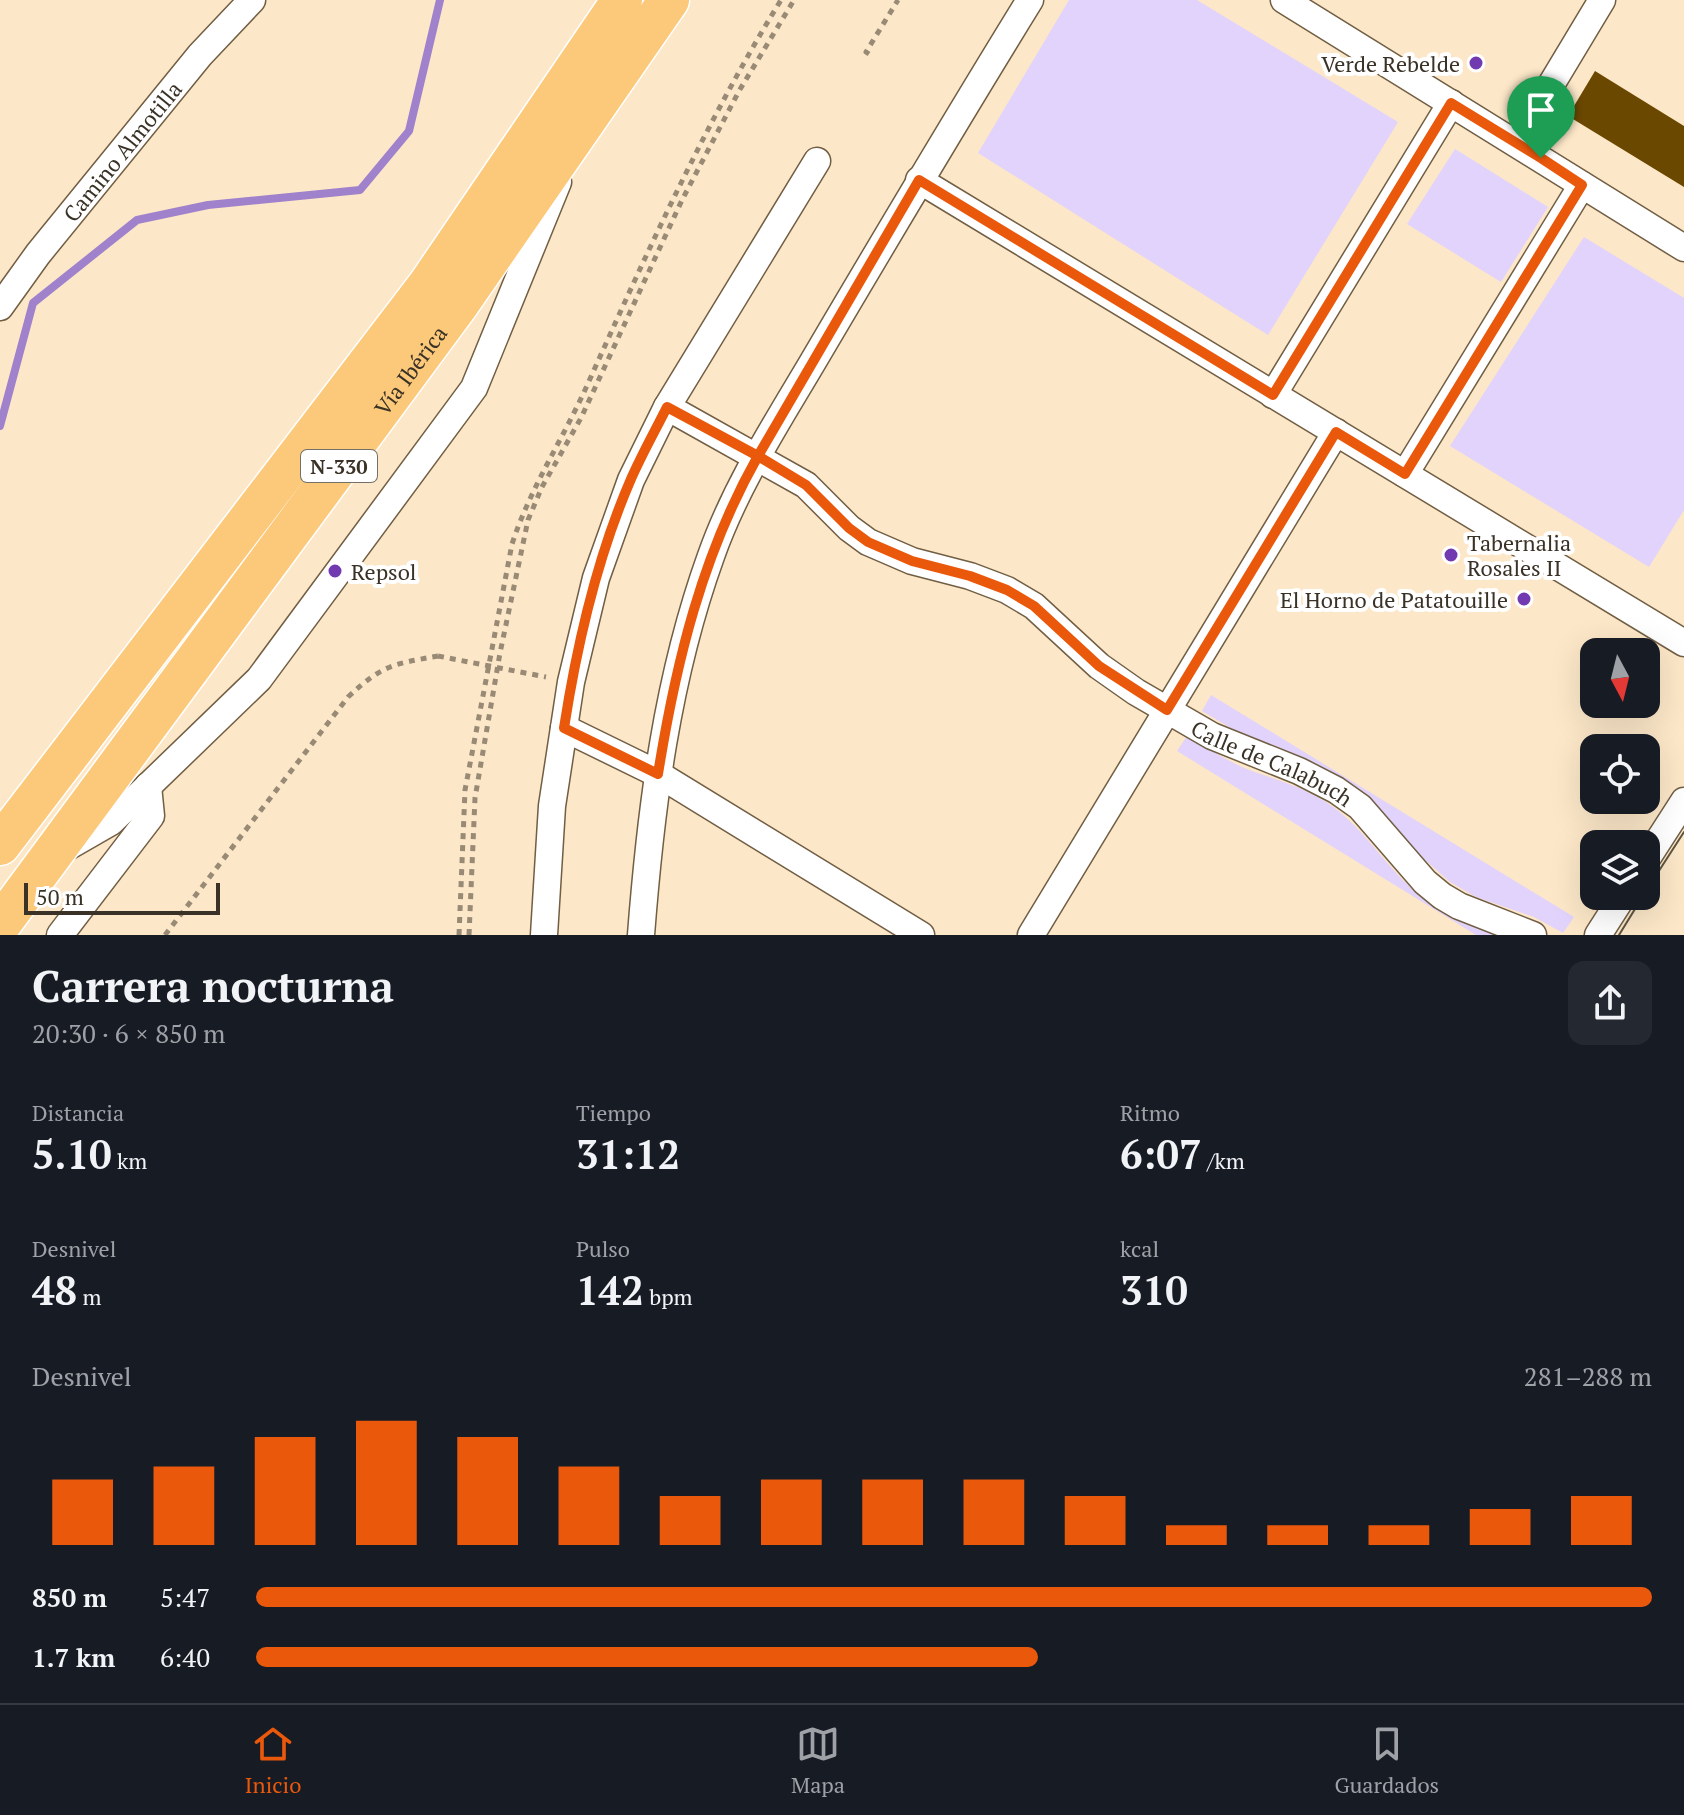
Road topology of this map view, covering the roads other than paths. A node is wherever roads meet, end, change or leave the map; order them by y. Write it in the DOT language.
graph roads {
  1 [pos="252,0"];
  2 [pos="622,0"];
  3 [pos="669,0"];
  4 [pos="1030,0"];
  5 [pos="1284,0"];
  6 [pos="1602,0"];
  7 [pos="1451,103"];
  8 [pos="577,134"];
  9 [pos="1516,143"];
  10 [pos="817,161"];
  11 [pos="919,180"];
  12 [pos="1582,185"];
  13 [pos="1684,248"];
  14 [pos="0,307"];
  15 [pos="1273,395"];
  16 [pos="667,407"];
  17 [pos="1336,432"];
  18 [pos="758,456"];
  19 [pos="1405,474"];
  20 [pos="1684,643"];
  21 [pos="1167,710"];
  22 [pos="564,728"];
  23 [pos="658,774"];
  24 [pos="148,786"];
  25 [pos="1684,801"];
  26 [pos="1660,838"];
  27 [pos="0,845"];
  28 [pos="51,857"];
  29 [pos="1614,910"];
  30 [pos="0,925"];
  31 [pos="60,935"];
  32 [pos="544,935"];
  33 [pos="641,935"];
  34 [pos="921,935"];
  35 [pos="1031,935"];
  36 [pos="1533,935"];
  37 [pos="1598,935"];
  1 -- 14 [label="street, Camino Almotilla"];
  2 -- 27 [label="highway, Vía Ibérica / N-330"];
  3 -- 8 [label="highway, Vía Ibérica / N-330"];
  4 -- 11 [label="street"];
  5 -- 7 [label="street"];
  6 -- 9 [label="street"];
  7 -- 9 [label="street"];
  7 -- 15 [label="street"];
  8 -- 24 [label="street"];
  8 -- 28 [label="highway, Vía Ibérica / N-330"];
  9 -- 12 [label="street"];
  10 -- 16 [label="street"];
  11 -- 15 [label="street"];
  11 -- 18 [label="street"];
  12 -- 13 [label="street"];
  12 -- 19 [label="street"];
  15 -- 17 [label="street"];
  16 -- 18 [label="street, Calle de Calabuch"];
  16 -- 22 [label="street"];
  17 -- 19 [label="street"];
  17 -- 21 [label="street"];
  18 -- 21 [label="street, Calle de Calabuch"];
  18 -- 23 [label="street"];
  19 -- 20 [label="street"];
  21 -- 35 [label="street"];
  21 -- 36 [label="street, Calle de Calabuch"];
  22 -- 23 [label="street"];
  22 -- 32 [label="street"];
  23 -- 33 [label="street"];
  23 -- 34 [label="street"];
  24 -- 28 [label="street"];
  24 -- 31 [label="street"];
  25 -- 26 [label="street"];
  28 -- 30 [label="highway, Vía Ibérica / N-330"];
  29 -- 37 [label="street"];
}
